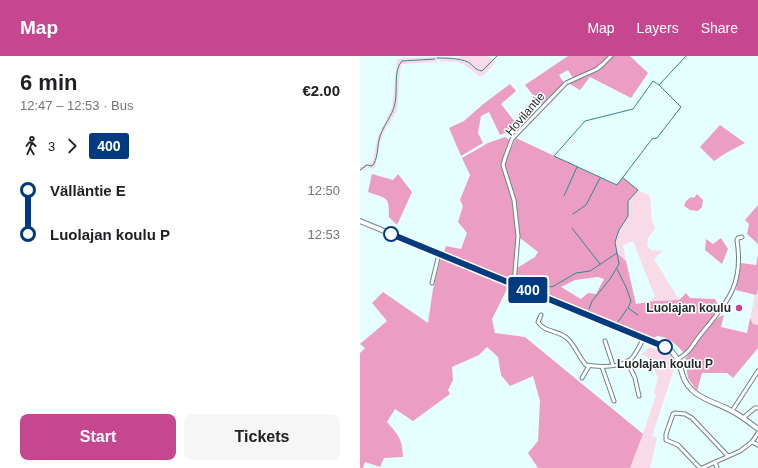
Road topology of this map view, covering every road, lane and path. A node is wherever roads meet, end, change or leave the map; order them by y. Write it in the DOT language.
graph roads {
  1 [pos="611,56"];
  2 [pos="360,221"];
  3 [pos="742,237"];
  4 [pos="439,254"];
  5 [pos="432,282"];
  6 [pos="514,284"];
  7 [pos="541,315"];
  8 [pos="644,338"];
  9 [pos="605,341"];
  10 [pos="678,359"];
  11 [pos="627,361"];
  12 [pos="587,365"];
  13 [pos="614,365"];
  14 [pos="602,367"];
  15 [pos="757,374"];
  16 [pos="582,378"];
  17 [pos="639,396"];
  18 [pos="614,401"];
  19 [pos="758,408"];
  20 [pos="732,411"];
  21 [pos="743,418"];
  22 [pos="758,429"];
  23 [pos="758,433"];
  24 [pos="752,442"];
  25 [pos="758,445"];
  26 [pos="728,456"];
  27 [pos="715,462"];
  28 [pos="701,468"];
  29 [pos="717,468"];
  1 -- 6 [label="street, Hovilantie"];
  2 -- 4 [label="main road"];
  3 -- 10 [label="street"];
  4 -- 5 [label="street"];
  4 -- 6 [label="main road"];
  6 -- 8 [label="main road"];
  7 -- 12 [label="street"];
  8 -- 10 [label="main road"];
  8 -- 11 [label="street"];
  9 -- 13 [label="street"];
  10 -- 20 [label="main road"];
  11 -- 13 [label="street"];
  11 -- 17 [label="street"];
  12 -- 14 [label="street"];
  12 -- 16 [label="street"];
  13 -- 14 [label="street"];
  14 -- 18 [label="street"];
  15 -- 20 [label="street"];
  19 -- 21 [label="street"];
  20 -- 21 [label="main road"];
  21 -- 22 [label="main road"];
  23 -- 24 [label="street"];
  24 -- 25 [label="street"];
  24 -- 26 [label="street"];
  26 -- 27 [label="street"];
  26 -- 28 [label="street"];
  27 -- 28 [label="street"];
  27 -- 29 [label="street"];
}
